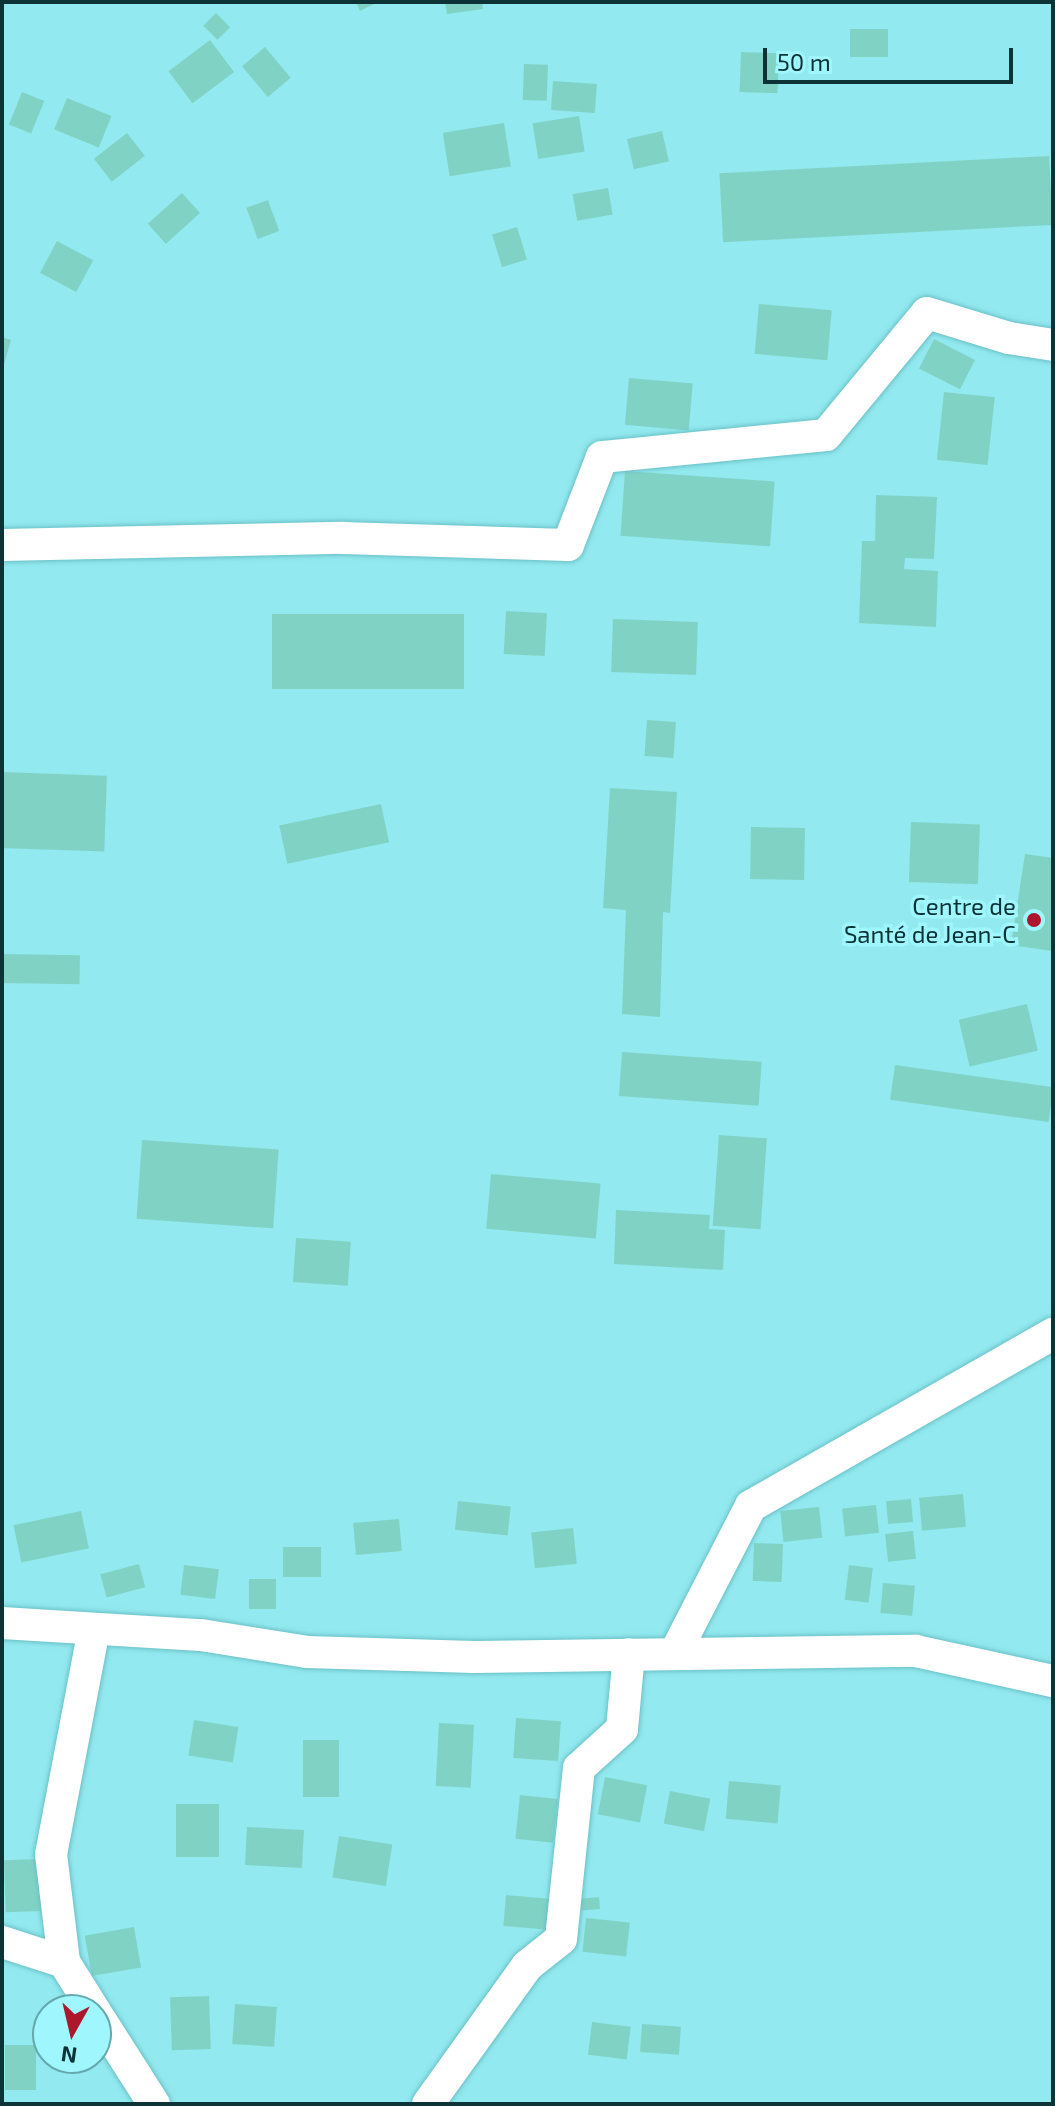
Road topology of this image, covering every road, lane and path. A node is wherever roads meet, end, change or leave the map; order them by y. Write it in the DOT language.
graph roads {
  1 [pos="1053,345"];
  2 [pos="2,545"];
  3 [pos="1053,1334"];
  4 [pos="2,1623"];
  5 [pos="94,1629"];
  6 [pos="675,1653"];
  7 [pos="629,1654"];
  8 [pos="1053,1681"];
  9 [pos="2,1942"];
  10 [pos="64,1962"];
  11 [pos="84,1994"];
  12 [pos="112,2038"];
  13 [pos="154,2104"];
  14 [pos="428,2104"];
  1 -- 2 [label="street"];
  3 -- 6 [label="street"];
  4 -- 5 [label="street"];
  5 -- 7 [label="street"];
  5 -- 10 [label="street"];
  6 -- 7 [label="street"];
  6 -- 8 [label="street"];
  7 -- 14 [label="street"];
  9 -- 10 [label="street"];
  10 -- 11 [label="street"];
  12 -- 13 [label="street"];
}
